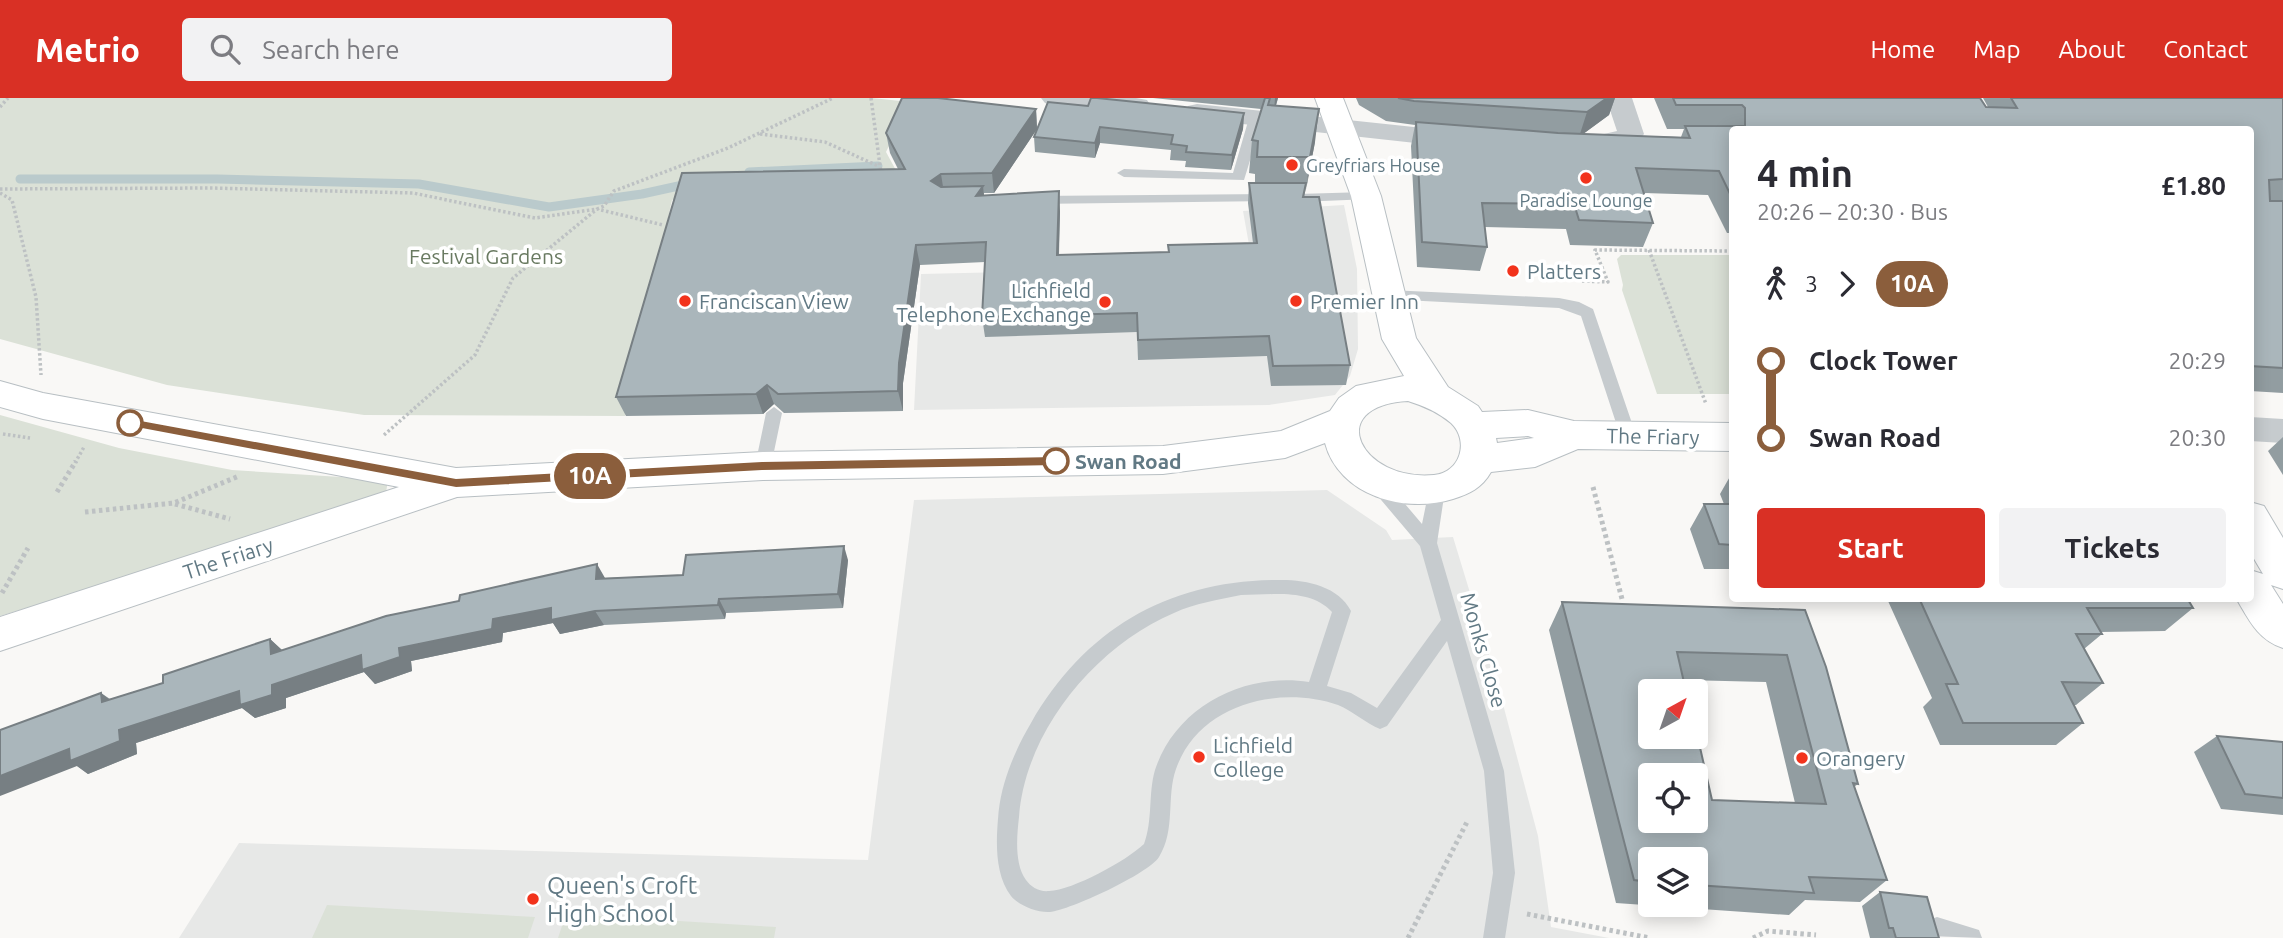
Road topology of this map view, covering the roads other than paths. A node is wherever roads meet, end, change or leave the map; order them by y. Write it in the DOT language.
graph roads {
  1 [pos="1054,98"];
  2 [pos="1329,98"];
  3 [pos="1619,98"];
  4 [pos="1256,118"];
  5 [pos="1341,127"];
  6 [pos="1492,142"];
  7 [pos="1562,146"];
  8 [pos="1124,173"];
  9 [pos="1366,196"];
  10 [pos="1026,200"];
  11 [pos="1389,295"];
  12 [pos="1399,339"];
  13 [pos="1371,393"];
  14 [pos="1433,393"];
  15 [pos="0,394"];
  16 [pos="774,413"];
  17 [pos="1344,420"];
  18 [pos="2254,429"];
  19 [pos="2283,430"];
  20 [pos="1629,435"];
  21 [pos="1725,437"];
  22 [pos="1477,443"];
  23 [pos="1285,444"];
  24 [pos="762,466"];
  25 [pos="1361,468"];
  26 [pos="456,483"];
  27 [pos="1436,490"];
  28 [pos="2254,524"];
  29 [pos="1428,543"];
  30 [pos="2283,573"];
  31 [pos="2254,593"];
  32 [pos="1451,621"];
  33 [pos="2283,631"];
  34 [pos="0,634"];
  35 [pos="1315,693"];
  36 [pos="1937,928"];
  37 [pos="1494,938"];
  38 [pos="1971,938"];
  1 -- 4 [label="street"];
  2 -- 5 [label="street"];
  3 -- 7 [label="street"];
  4 -- 5 [label="street"];
  4 -- 8 [label="lane"];
  5 -- 6 [label="street"];
  5 -- 9 [label="street"];
  9 -- 10 [label="lane"];
  9 -- 11 [label="street"];
  11 -- 12 [label="street"];
  11 -- 20 [label="lane"];
  12 -- 13 [label="street"];
  12 -- 14 [label="street"];
  13 -- 14 [label="street"];
  13 -- 17 [label="street"];
  14 -- 22 [label="street"];
  15 -- 26 [label="street, The Friary"];
  16 -- 24 [label="lane"];
  17 -- 23 [label="street, The Friary"];
  17 -- 25 [label="street"];
  18 -- 19 [label="street"];
  20 -- 21 [label="street, The Friary"];
  20 -- 22 [label="street, The Friary"];
  22 -- 27 [label="street"];
  23 -- 24 [label="street, The Friary"];
  23 -- 25 [label="street, The Friary"];
  24 -- 26 [label="street, The Friary"];
  25 -- 27 [label="street"];
  25 -- 29 [label="lane"];
  26 -- 34 [label="street, The Friary"];
  27 -- 29 [label="lane"];
  28 -- 30 [label="street"];
  29 -- 32 [label="lane, Monks Close"];
  31 -- 33 [label="street"];
  32 -- 35 [label="lane"];
  32 -- 37 [label="lane, Monks Close"];
  35 -- 35 [label="lane"];
  36 -- 38 [label="lane"];
}
